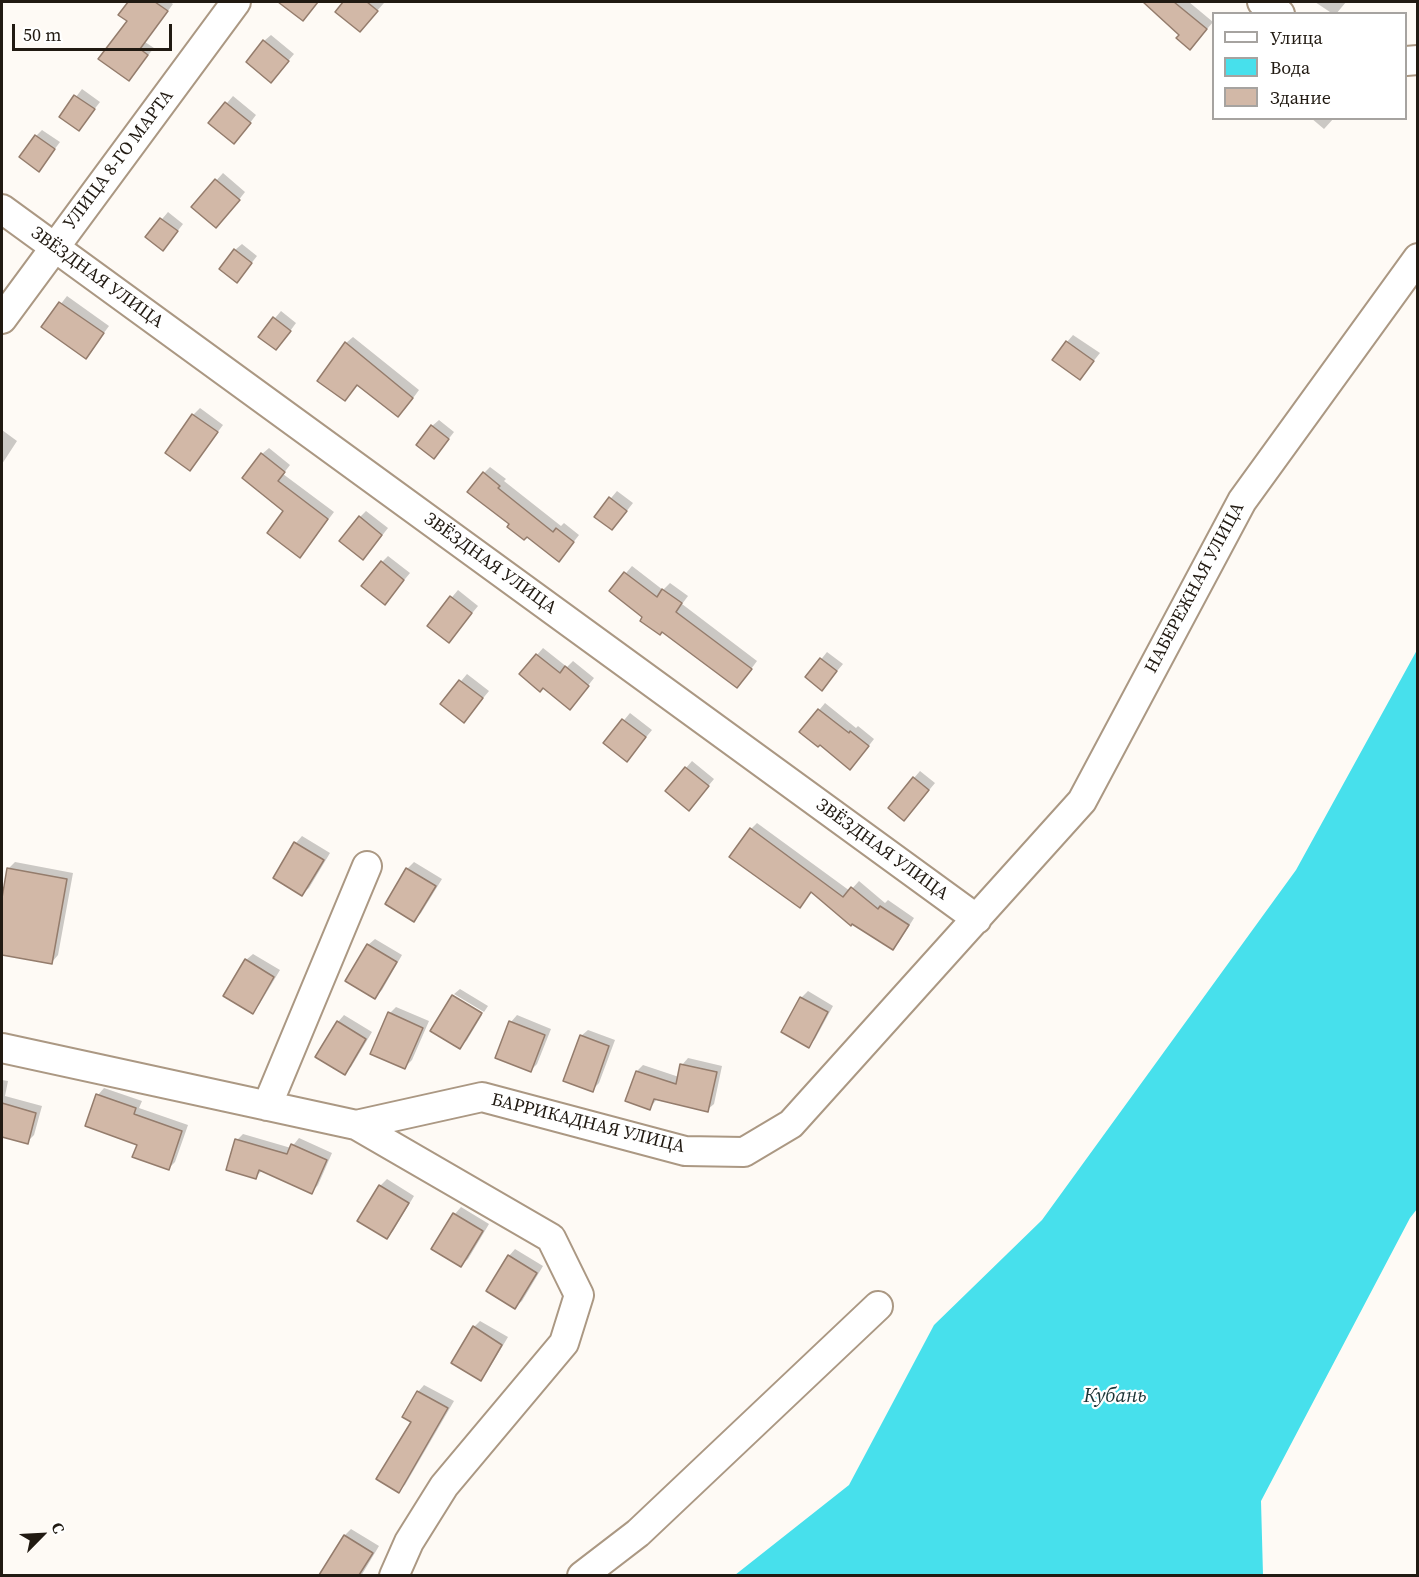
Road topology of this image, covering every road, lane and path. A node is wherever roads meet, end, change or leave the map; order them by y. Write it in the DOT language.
graph roads {
  1 [pos="236,2"];
  2 [pos="1262,2"];
  3 [pos="1277,12"];
  4 [pos="2,210"];
  5 [pos="55,247"];
  6 [pos="1418,258"];
  7 [pos="2,320"];
  8 [pos="367,866"];
  9 [pos="977,919"];
  10 [pos="2,1048"];
  11 [pos="267,1106"];
  12 [pos="356,1125"];
  13 [pos="878,1306"];
  14 [pos="394,1575"];
  15 [pos="582,1575"];
  1 -- 5 [label="street, УЛИЦА 8-ГО МАРТА"];
  2 -- 3 [label="street"];
  4 -- 5 [label="street, ЗВЁЗДНАЯ УЛИЦА"];
  5 -- 7 [label="street, УЛИЦА 8-ГО МАРТА"];
  5 -- 9 [label="street, ЗВЁЗДНАЯ УЛИЦА"];
  6 -- 9 [label="street, НАБЕРЕЖНАЯ УЛИЦА"];
  8 -- 11 [label="street"];
  9 -- 12 [label="street, БАРРИКАДНАЯ УЛИЦА"];
  10 -- 11 [label="street, БАРРИКАДНАЯ УЛИЦА"];
  11 -- 12 [label="street, БАРРИКАДНАЯ УЛИЦА"];
  12 -- 14 [label="street, БАРРИКАДНАЯ УЛИЦА"];
  13 -- 15 [label="street"];
}
